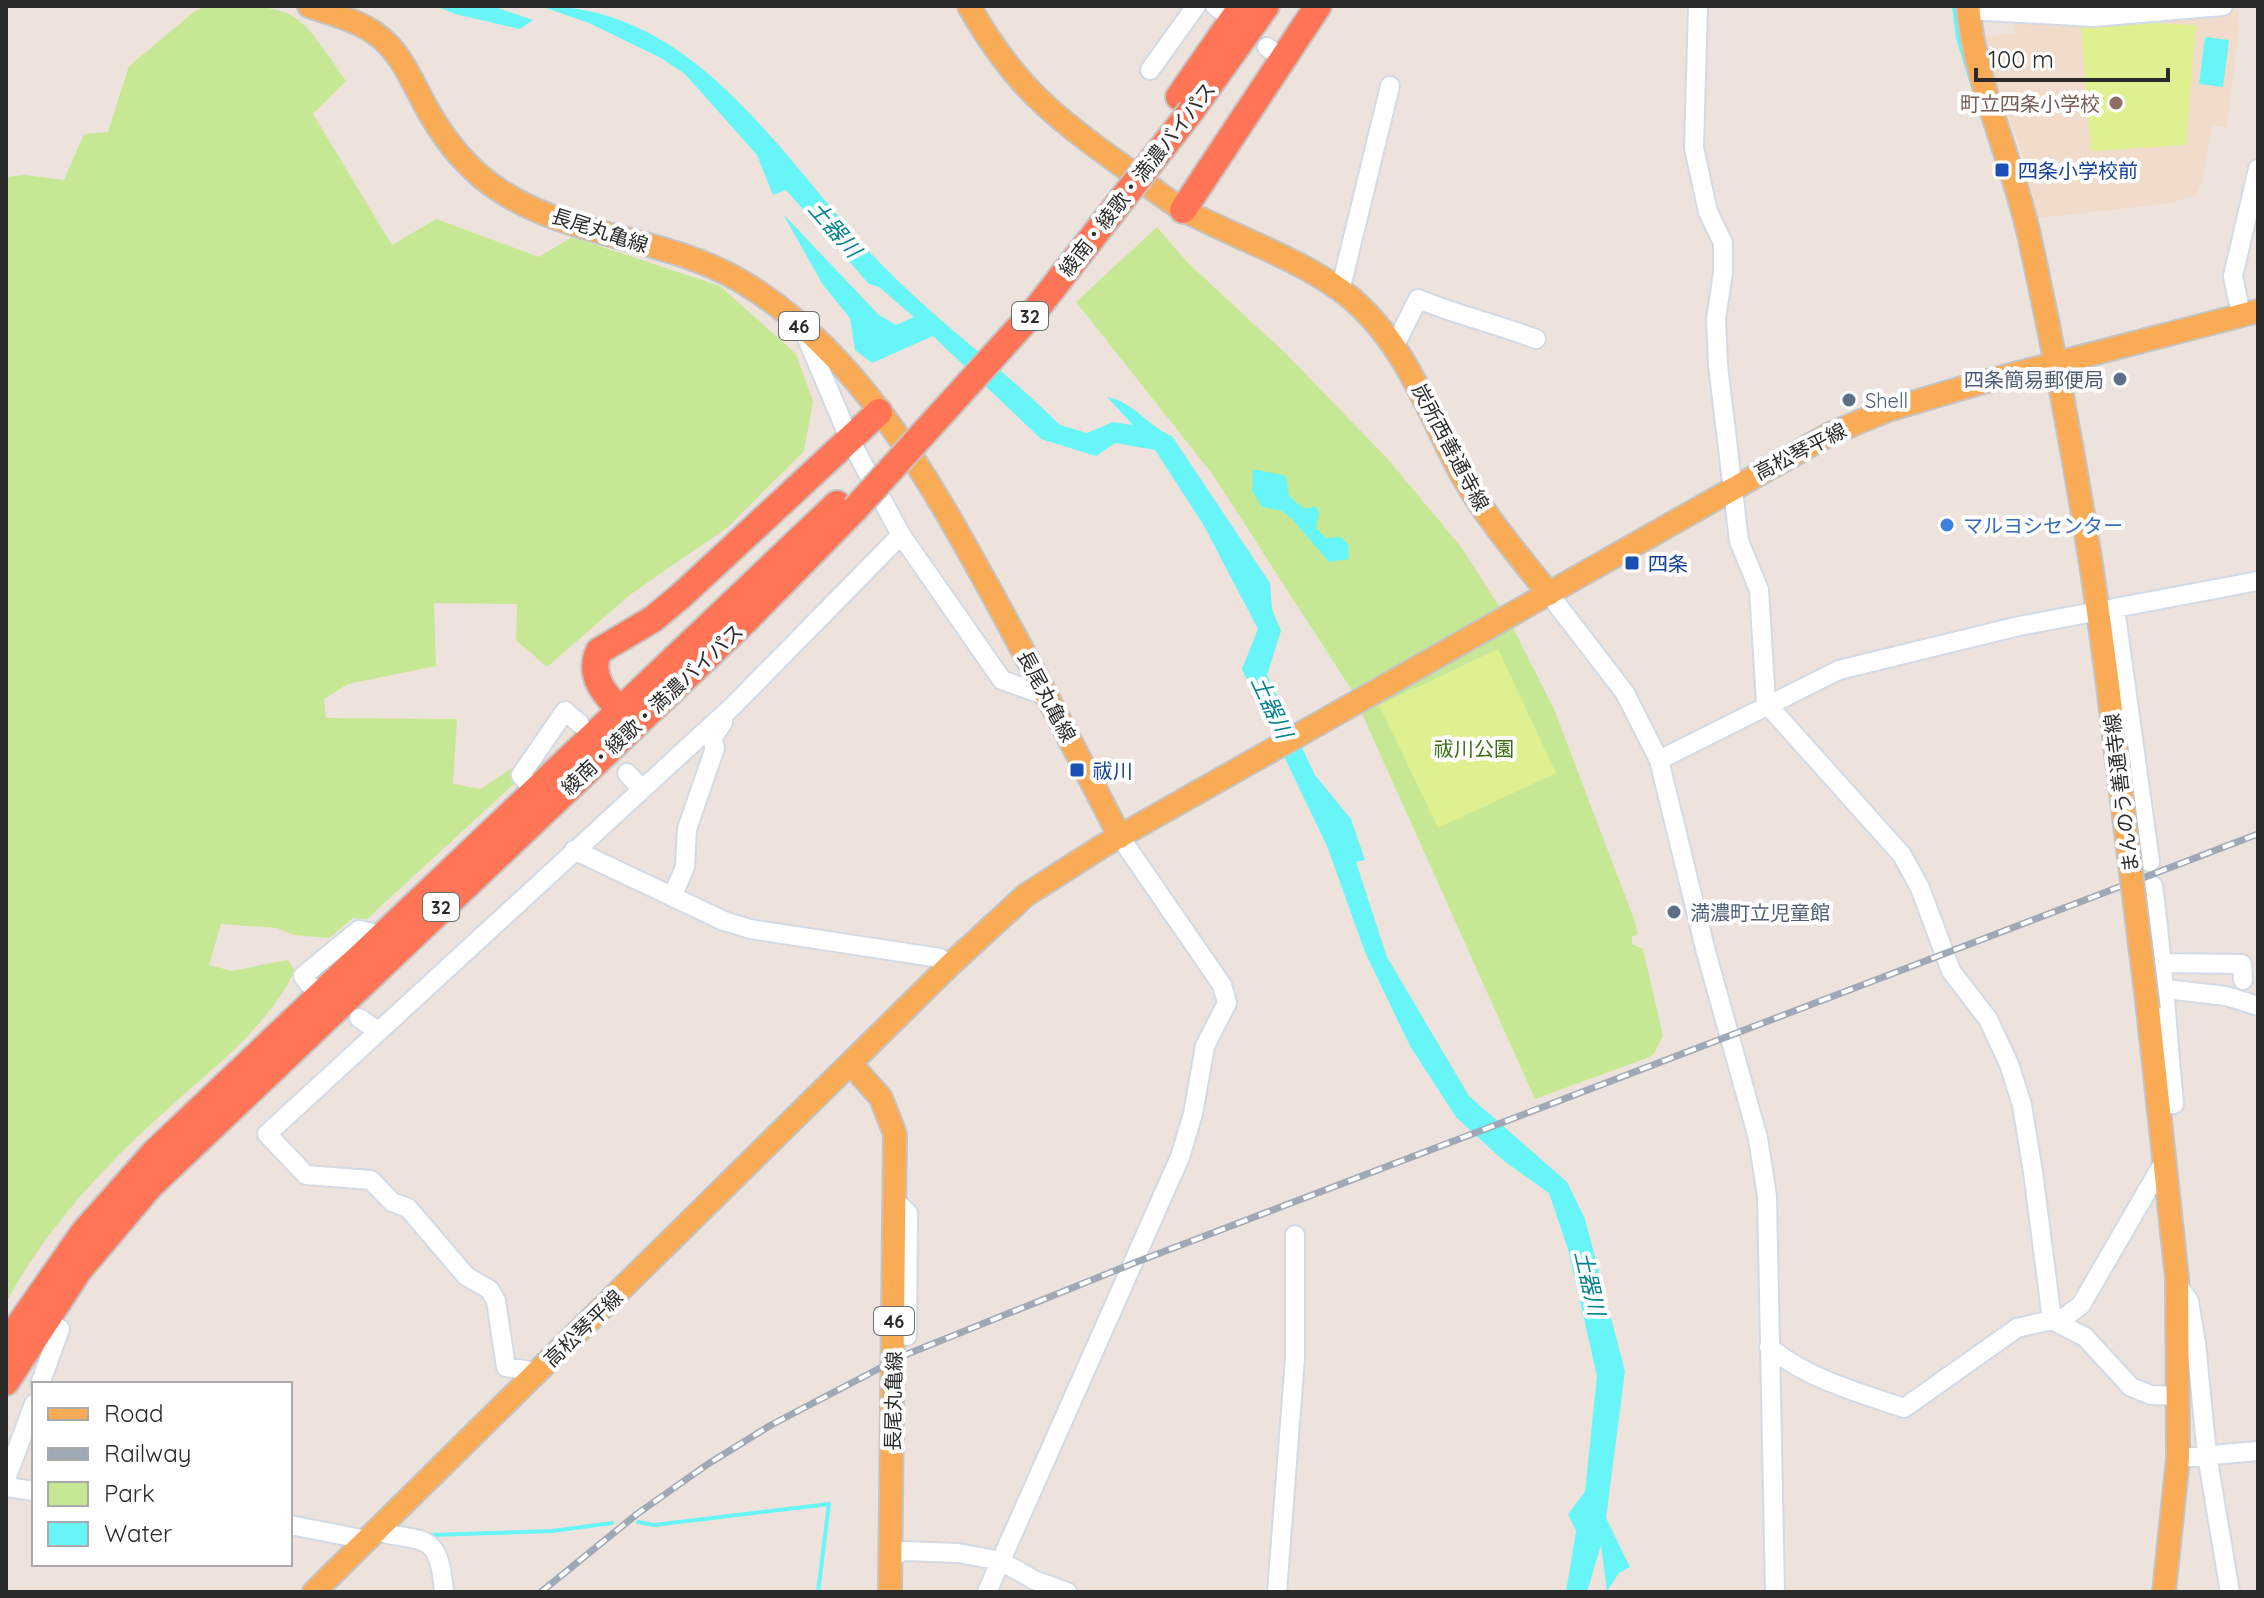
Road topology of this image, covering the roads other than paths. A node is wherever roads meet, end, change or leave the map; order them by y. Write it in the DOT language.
graph roads {
  1 [pos="309,6"];
  2 [pos="969,6"];
  3 [pos="1196,6"];
  4 [pos="1266,6"];
  5 [pos="1318,6"];
  6 [pos="1698,6"];
  7 [pos="2223,6"];
  8 [pos="1225,7"];
  9 [pos="1968,8"];
  10 [pos="1150,70"];
  11 [pos="1390,86"];
  12 [pos="1185,104"];
  13 [pos="2258,169"];
  14 [pos="1183,210"];
  15 [pos="1340,291"];
  16 [pos="2250,313"];
  17 [pos="803,329"];
  18 [pos="1536,339"];
  19 [pos="1394,347"];
  20 [pos="2054,362"];
  21 [pos="879,412"];
  22 [pos="850,440"];
  23 [pos="1731,487"];
  24 [pos="901,535"];
  25 [pos="2258,581"];
  26 [pos="1549,594"];
  27 [pos="2108,609"];
  28 [pos="1047,696"];
  29 [pos="1766,703"];
  30 [pos="733,706"];
  31 [pos="627,718"];
  32 [pos="580,724"];
  33 [pos="1659,760"];
  34 [pos="627,773"];
  35 [pos="642,789"];
  36 [pos="535,792"];
  37 [pos="1129,832"];
  38 [pos="574,850"];
  39 [pos="2150,862"];
  40 [pos="2153,886"];
  41 [pos="672,897"];
  42 [pos="384,948"];
  43 [pos="2163,963"];
  44 [pos="950,965"];
  45 [pos="2243,980"];
  46 [pos="309,984"];
  47 [pos="2166,989"];
  48 [pos="2258,1006"];
  49 [pos="359,1018"];
  50 [pos="378,1031"];
  51 [pos="851,1064"];
  52 [pos="2159,1105"];
  53 [pos="2165,1160"];
  54 [pos="896,1202"];
  55 [pos="1295,1235"];
  56 [pos="2177,1284"];
  57 [pos="44,1319"];
  58 [pos="2052,1320"];
  59 [pos="907,1336"];
  60 [pos="6,1344"];
  61 [pos="1769,1347"];
  62 [pos="537,1372"];
  63 [pos="6,1382"];
  64 [pos="41,1382"];
  65 [pos="2177,1396"];
  66 [pos="32,1409"];
  67 [pos="2258,1451"];
  68 [pos="2207,1455"];
  69 [pos="2178,1458"];
  70 [pos="6,1479"];
  71 [pos="6,1487"];
  72 [pos="32,1491"];
  73 [pos="292,1525"];
  74 [pos="372,1536"];
  75 [pos="891,1558"];
  76 [pos="1001,1561"];
  77 [pos="314,1592"];
  78 [pos="444,1592"];
  79 [pos="890,1592"];
  80 [pos="987,1592"];
  81 [pos="1067,1592"];
  82 [pos="1277,1592"];
  83 [pos="1775,1592"];
  84 [pos="2164,1592"];
  85 [pos="2230,1592"];
  1 -- 17 [label="main road, 長尾丸亀線 / 46"];
  2 -- 14 [label="main road, 炭所西善通寺線"];
  3 -- 10 [label="street"];
  4 -- 12 [label="highway, 綾南・綾歌・満濃バイパス / 32"];
  5 -- 14 [label="highway"];
  6 -- 23 [label="street"];
  7 -- 9 [label="street"];
  8 -- 12 [label="highway, 綾南・綾歌・満濃バイパス / 32"];
  9 -- 20 [label="main road, まんのう善通寺線"];
  11 -- 15 [label="street"];
  12 -- 31 [label="highway, 綾南・綾歌・満濃バイパス / 32"];
  13 -- 16 [label="street"];
  14 -- 15 [label="main road, 炭所西善通寺線"];
  15 -- 19 [label="main road, 炭所西善通寺線"];
  16 -- 20 [label="main road, 高松琴平線"];
  17 -- 21 [label="main road, 長尾丸亀線 / 46"];
  17 -- 22 [label="street"];
  18 -- 19 [label="street"];
  19 -- 26 [label="main road, 炭所西善通寺線"];
  20 -- 23 [label="main road, 高松琴平線"];
  20 -- 27 [label="main road, まんのう善通寺線"];
  21 -- 22 [label="highway"];
  21 -- 28 [label="main road, 長尾丸亀線 / 46"];
  22 -- 24 [label="street"];
  22 -- 31 [label="highway"];
  23 -- 26 [label="main road, 高松琴平線"];
  23 -- 29 [label="street"];
  24 -- 28 [label="street"];
  24 -- 30 [label="street"];
  25 -- 27 [label="street"];
  26 -- 33 [label="street"];
  26 -- 37 [label="main road"];
  27 -- 29 [label="street"];
  27 -- 39 [label="street"];
  27 -- 52 [label="main road, まんのう善通寺線, bridge"];
  28 -- 37 [label="main road, 長尾丸亀線 / 46"];
  29 -- 33 [label="street"];
  29 -- 58 [label="street"];
  30 -- 35 [label="street"];
  30 -- 41 [label="street"];
  31 -- 36 [label="highway, 綾南・綾歌・満濃バイパス / 32"];
  31 -- 42 [label="highway, 綾南・綾歌・満濃バイパス / 32"];
  32 -- 36 [label="street"];
  33 -- 61 [label="street"];
  34 -- 35 [label="street"];
  35 -- 38 [label="street"];
  36 -- 42 [label="highway, 綾南・綾歌・満濃バイパス / 32"];
  37 -- 44 [label="main road"];
  37 -- 76 [label="street"];
  38 -- 41 [label="street"];
  38 -- 50 [label="street"];
  40 -- 43 [label="street"];
  41 -- 44 [label="street"];
  42 -- 46 [label="street"];
  42 -- 57 [label="highway, 綾南・綾歌・満濃バイパス / 32"];
  42 -- 60 [label="highway, 綾南・綾歌・満濃バイパス / 32"];
  43 -- 45 [label="street"];
  43 -- 47 [label="street"];
  44 -- 51 [label="main road"];
  47 -- 48 [label="street"];
  47 -- 52 [label="street"];
  49 -- 50 [label="street"];
  50 -- 62 [label="street"];
  51 -- 54 [label="main road, 長尾丸亀線 / 46"];
  51 -- 62 [label="main road, 高松琴平線"];
  52 -- 53 [label="main road, まんのう善通寺線"];
  53 -- 56 [label="main road, まんのう善通寺線"];
  53 -- 58 [label="street"];
  54 -- 59 [label="street"];
  54 -- 75 [label="main road, 長尾丸亀線 / 46"];
  55 -- 82 [label="street"];
  56 -- 65 [label="main road, まんのう善通寺線"];
  56 -- 68 [label="street"];
  57 -- 63 [label="highway, 綾南・綾歌・満濃バイパス / 32"];
  57 -- 64 [label="street"];
  58 -- 61 [label="street"];
  58 -- 65 [label="street"];
  61 -- 83 [label="street"];
  62 -- 74 [label="main road, 高松琴平線"];
  65 -- 69 [label="main road, まんのう善通寺線"];
  66 -- 70 [label="street"];
  67 -- 68 [label="street"];
  68 -- 69 [label="street"];
  68 -- 85 [label="street"];
  69 -- 84 [label="main road, まんのう善通寺線"];
  71 -- 72 [label="street"];
  73 -- 74 [label="street"];
  74 -- 77 [label="main road, 高松琴平線"];
  74 -- 78 [label="street"];
  75 -- 76 [label="street"];
  75 -- 79 [label="main road, 長尾丸亀線 / 46"];
  76 -- 80 [label="street"];
  76 -- 81 [label="street"];
}
